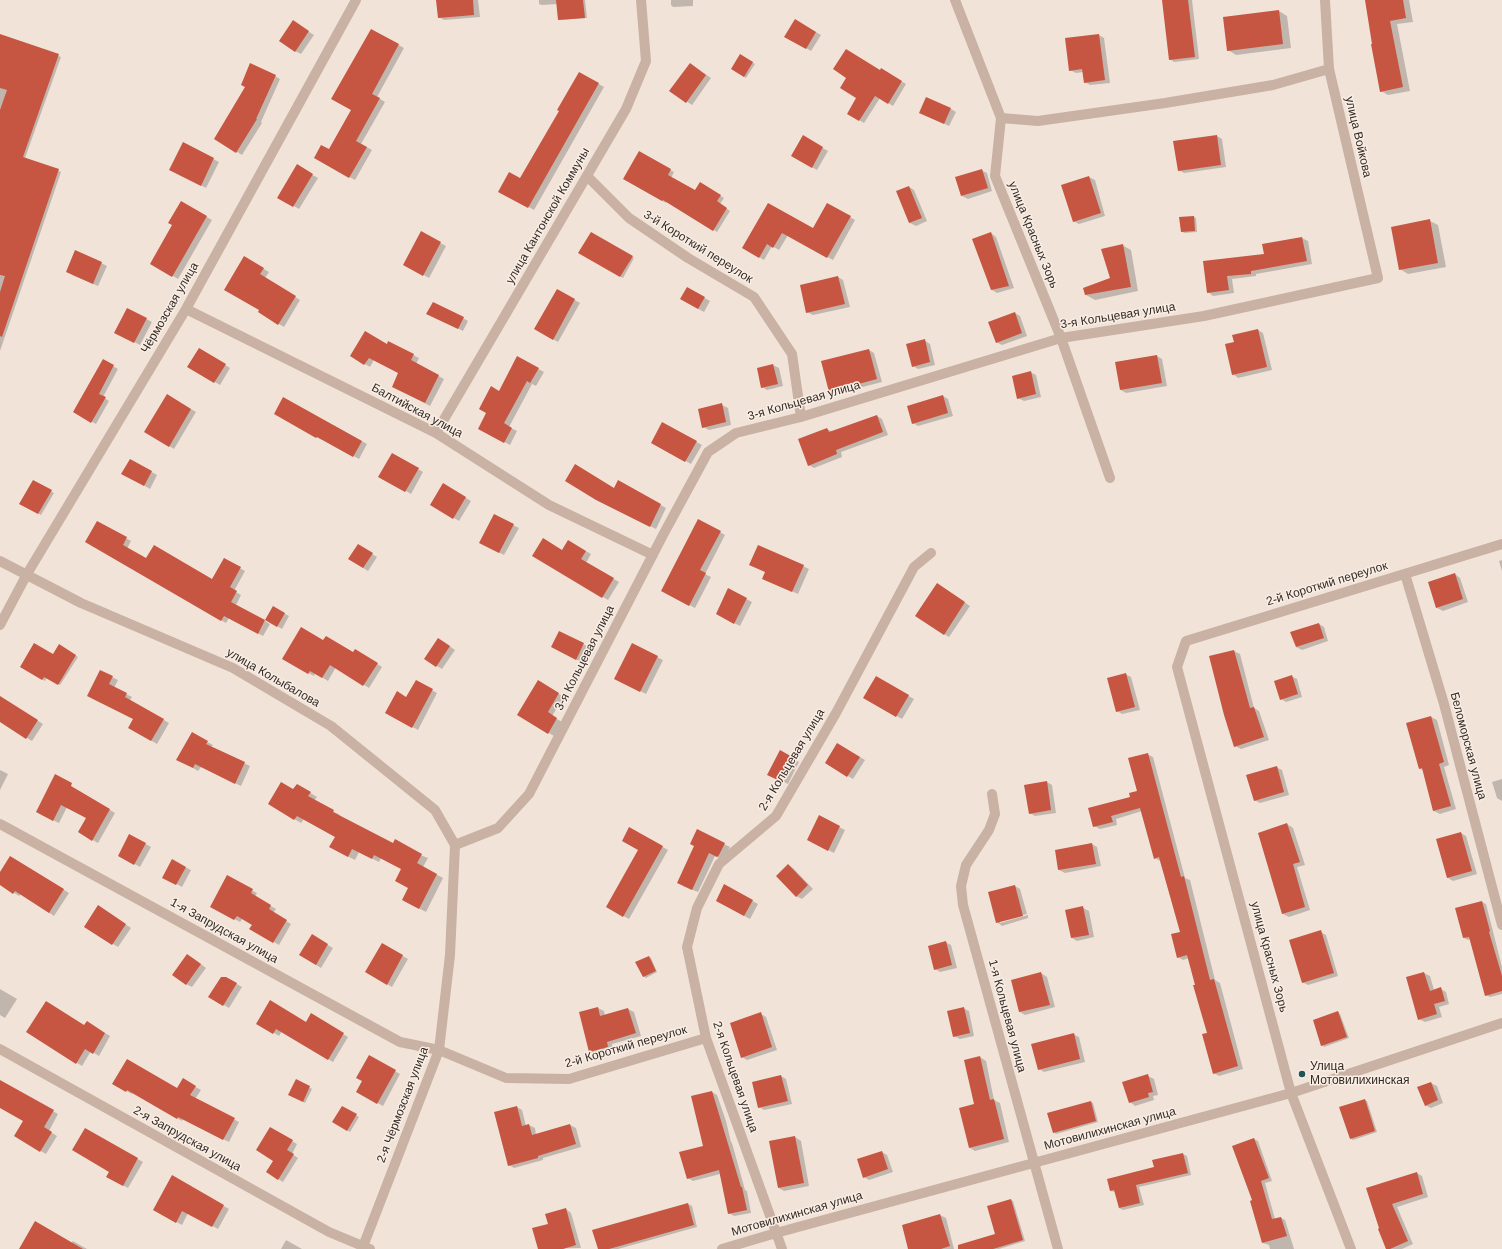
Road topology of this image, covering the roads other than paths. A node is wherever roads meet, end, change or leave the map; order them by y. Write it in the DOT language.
graph roads {
  1 [pos="356,0"];
  2 [pos="641,0"];
  3 [pos="955,0"];
  4 [pos="1324,0"];
  5 [pos="1329,69"];
  6 [pos="1001,118"];
  7 [pos="587,176"];
  8 [pos="1378,278"];
  9 [pos="186,309"];
  10 [pos="1061,338"];
  11 [pos="802,416"];
  12 [pos="436,433"];
  13 [pos="1110,478"];
  14 [pos="1502,544"];
  15 [pos="930,553"];
  16 [pos="653,555"];
  17 [pos="0,561"];
  18 [pos="27,574"];
  19 [pos="1405,574"];
  20 [pos="0,625"];
  21 [pos="1177,667"];
  22 [pos="992,794"];
  23 [pos="0,824"];
  24 [pos="455,845"];
  25 [pos="1502,925"];
  26 [pos="1502,1023"];
  27 [pos="706,1038"];
  28 [pos="0,1049"];
  29 [pos="439,1050"];
  30 [pos="1291,1093"];
  31 [pos="1034,1163"];
  32 [pos="776,1233"];
  33 [pos="365,1248"];
  34 [pos="722,1249"];
  35 [pos="782,1249"];
  36 [pos="1058,1249"];
  37 [pos="1351,1249"];
  1 -- 9 [label="street, Чёрмозская улица"];
  2 -- 7 [label="street, улица Кантонской Коммуны"];
  3 -- 6 [label="street, улица Красных Зорь"];
  4 -- 5 [label="street, улица Войкова"];
  5 -- 6 [label="street"];
  5 -- 8 [label="street, улица Войкова"];
  6 -- 10 [label="street, улица Красных Зорь"];
  7 -- 11 [label="street, 3-й Короткий переулок"];
  7 -- 12 [label="street, улица Кантонской Коммуны"];
  8 -- 10 [label="street, 3-я Кольцевая улица"];
  9 -- 12 [label="street, Балтийская улица"];
  9 -- 18 [label="street, Чёрмозская улица"];
  10 -- 11 [label="street, 3-я Кольцевая улица"];
  10 -- 13 [label="street, улица Красных Зорь"];
  11 -- 16 [label="street, 3-я Кольцевая улица"];
  12 -- 16 [label="street, Балтийская улица"];
  14 -- 19 [label="street, 2-й Короткий переулок"];
  15 -- 27 [label="street, 2-я Кольцевая улица"];
  16 -- 24 [label="street, 3-я Кольцевая улица"];
  17 -- 18 [label="street, улица Колыбалова"];
  18 -- 20 [label="street, Чёрмозская улица"];
  18 -- 24 [label="street, улица Колыбалова"];
  19 -- 21 [label="street, 2-й Короткий переулок"];
  19 -- 25 [label="street, Беломорская улица"];
  21 -- 30 [label="street, улица Красных Зорь"];
  22 -- 31 [label="street, 1-я Кольцевая улица"];
  23 -- 29 [label="street, 1-я Запрудская улица"];
  24 -- 29 [label="street, 2-я Чёрмозская улица"];
  26 -- 30 [label="street, Мотовилихинская улица"];
  27 -- 29 [label="street, 2-й Короткий переулок"];
  27 -- 32 [label="street, 2-я Кольцевая улица"];
  28 -- 33 [label="street, 2-я Запрудская улица"];
  29 -- 33 [label="street, 2-я Чёрмозская улица"];
  30 -- 31 [label="street, Мотовилихинская улица"];
  30 -- 37 [label="street, улица Красных Зорь"];
  31 -- 32 [label="street, Мотовилихинская улица"];
  31 -- 36 [label="street, 1-я Кольцевая улица"];
  32 -- 34 [label="street, Мотовилихинская улица"];
  32 -- 35 [label="street, 2-я Кольцевая улица"];
}
